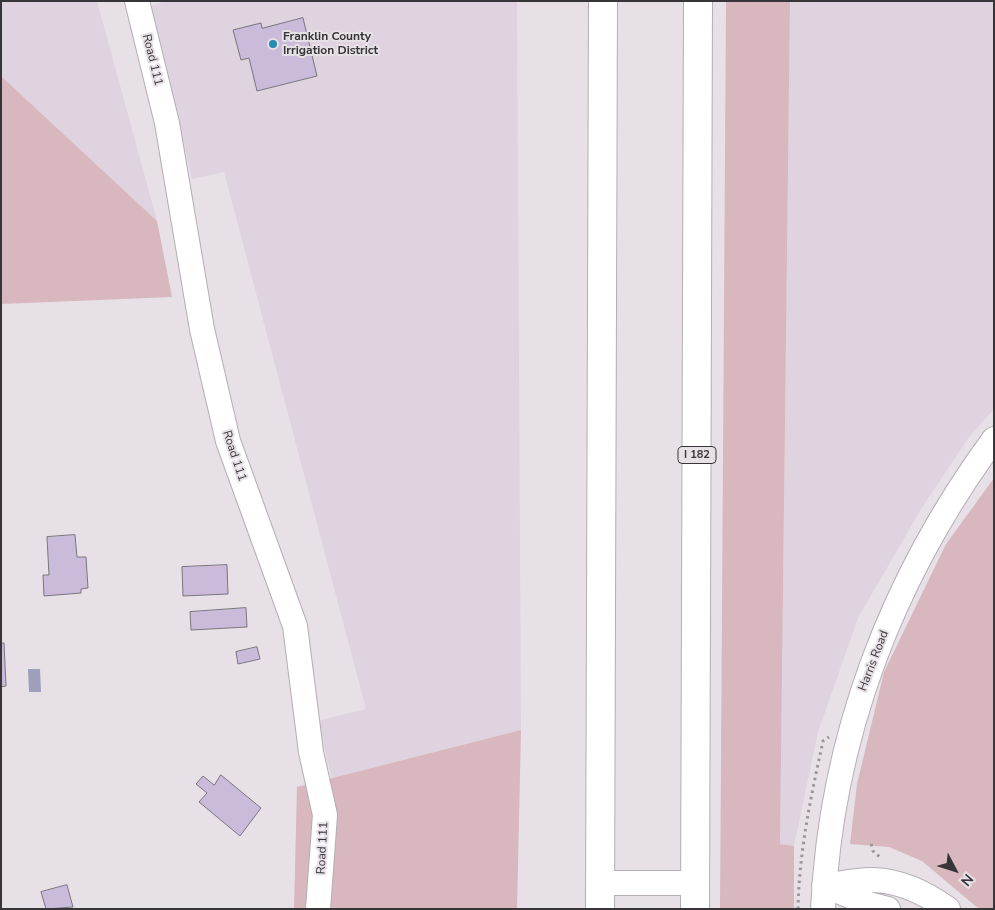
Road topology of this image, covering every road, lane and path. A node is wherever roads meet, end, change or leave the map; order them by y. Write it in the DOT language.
graph roads {
  1 [pos="137,1"];
  2 [pos="603,1"];
  3 [pos="698,1"];
  4 [pos="994,439"];
  5 [pos="823,741"];
  6 [pos="824,886"];
  7 [pos="600,896"];
  8 [pos="695,896"];
  9 [pos="318,909"];
  10 [pos="798,909"];
  11 [pos="823,909"];
  12 [pos="888,909"];
  13 [pos="948,909"];
  1 -- 9 [label="street, Road 111"];
  2 -- 7 [label="highway"];
  3 -- 8 [label="highway, I 182"];
  4 -- 6 [label="street, Harris Road"];
  5 -- 10 [label="path"];
  6 -- 11 [label="street, Harris Road"];
  6 -- 12 [label="street"];
  6 -- 13 [label="street"];
  7 -- 8 [label="street"];
}
